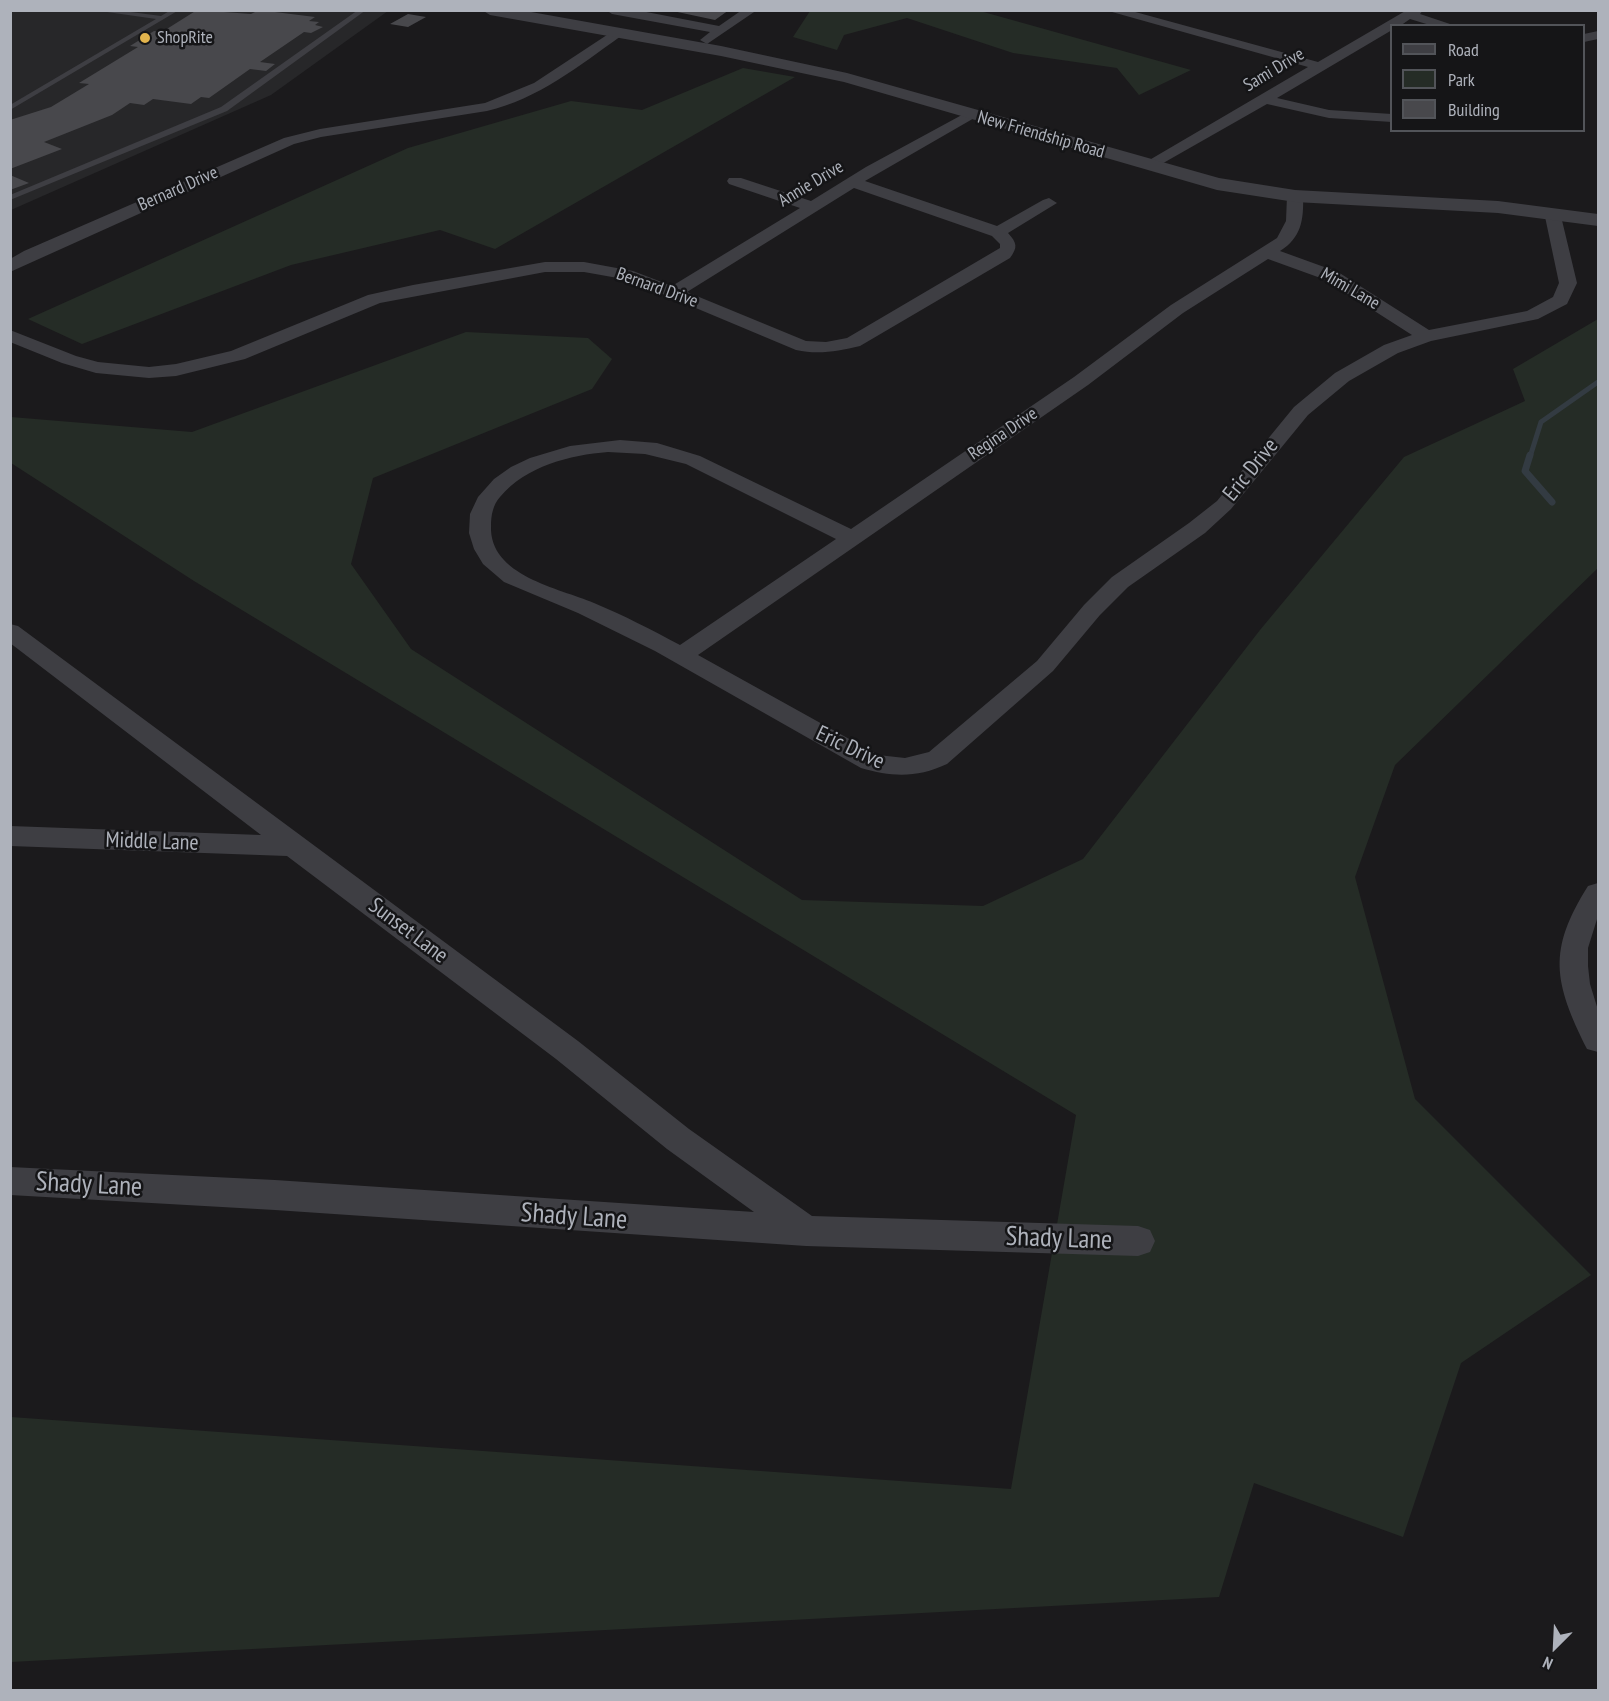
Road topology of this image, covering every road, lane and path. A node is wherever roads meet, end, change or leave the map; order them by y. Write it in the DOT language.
graph roads {
  1 [pos="96,10"];
  2 [pos="176,10"];
  3 [pos="350,10"];
  4 [pos="490,10"];
  5 [pos="612,10"];
  6 [pos="751,10"];
  7 [pos="1111,10"];
  8 [pos="362,11"];
  9 [pos="1413,13"];
  10 [pos="163,18"];
  11 [pos="1393,24"];
  12 [pos="1444,24"];
  13 [pos="1390,26"];
  14 [pos="722,30"];
  15 [pos="616,33"];
  16 [pos="696,47"];
  17 [pos="1319,66"];
  18 [pos="1265,99"];
  19 [pos="10,108"];
  20 [pos="971,114"];
  21 [pos="1390,118"];
  22 [pos="1151,165"];
  23 [pos="735,181"];
  24 [pos="853,182"];
  25 [pos="1295,196"];
  26 [pos="10,198"];
  27 [pos="1049,203"];
  28 [pos="811,206"];
  29 [pos="1552,212"];
  30 [pos="1599,220"];
  31 [pos="998,232"];
  32 [pos="1268,253"];
  33 [pos="10,267"];
  34 [pos="675,292"];
  35 [pos="10,335"];
  36 [pos="1426,336"];
  37 [pos="852,538"];
  38 [pos="10,631"];
  39 [pos="682,655"];
  40 [pos="10,836"];
  41 [pos="293,846"];
  42 [pos="1599,893"];
  43 [pos="1599,1040"];
  44 [pos="10,1181"];
  45 [pos="806,1231"];
  46 [pos="1138,1241"];
  1 -- 10 [label="lane"];
  2 -- 10 [label="lane"];
  3 -- 8 [label="lane"];
  4 -- 15 [label="street, New Friendship Road"];
  5 -- 14 [label="street"];
  6 -- 14 [label="street"];
  7 -- 17 [label="street"];
  8 -- 26 [label="lane"];
  9 -- 11 [label="street, Sami Drive"];
  9 -- 12 [label="street"];
  10 -- 19 [label="lane"];
  13 -- 17 [label="street, Sami Drive"];
  14 -- 16 [label="street"];
  15 -- 16 [label="street, New Friendship Road"];
  15 -- 33 [label="street, Bernard Drive"];
  16 -- 20 [label="street, New Friendship Road"];
  17 -- 18 [label="street, Sami Drive"];
  18 -- 21 [label="street"];
  18 -- 22 [label="street, Sami Drive"];
  20 -- 22 [label="street, New Friendship Road"];
  20 -- 24 [label="street, Annie Drive"];
  22 -- 25 [label="street, New Friendship Road"];
  23 -- 28 [label="street"];
  24 -- 28 [label="street, Annie Drive"];
  24 -- 31 [label="street"];
  25 -- 29 [label="street, New Friendship Road"];
  25 -- 32 [label="street, Regina Drive"];
  27 -- 31 [label="street"];
  28 -- 34 [label="street, Annie Drive"];
  29 -- 30 [label="street, New Friendship Road"];
  29 -- 36 [label="street, Eric Drive"];
  31 -- 34 [label="street, Bernard Drive"];
  32 -- 36 [label="street, Mimi Lane"];
  32 -- 37 [label="street, Regina Drive"];
  34 -- 35 [label="street, Bernard Drive"];
  36 -- 39 [label="street, Eric Drive"];
  37 -- 39 [label="street, Regina Drive"];
  37 -- 39 [label="street, Eric Drive"];
  38 -- 41 [label="street, Sunset Lane"];
  40 -- 41 [label="street, Middle Lane"];
  41 -- 45 [label="street, Sunset Lane"];
  42 -- 43 [label="street"];
  44 -- 45 [label="street, Shady Lane"];
  45 -- 46 [label="street, Shady Lane"];
}
